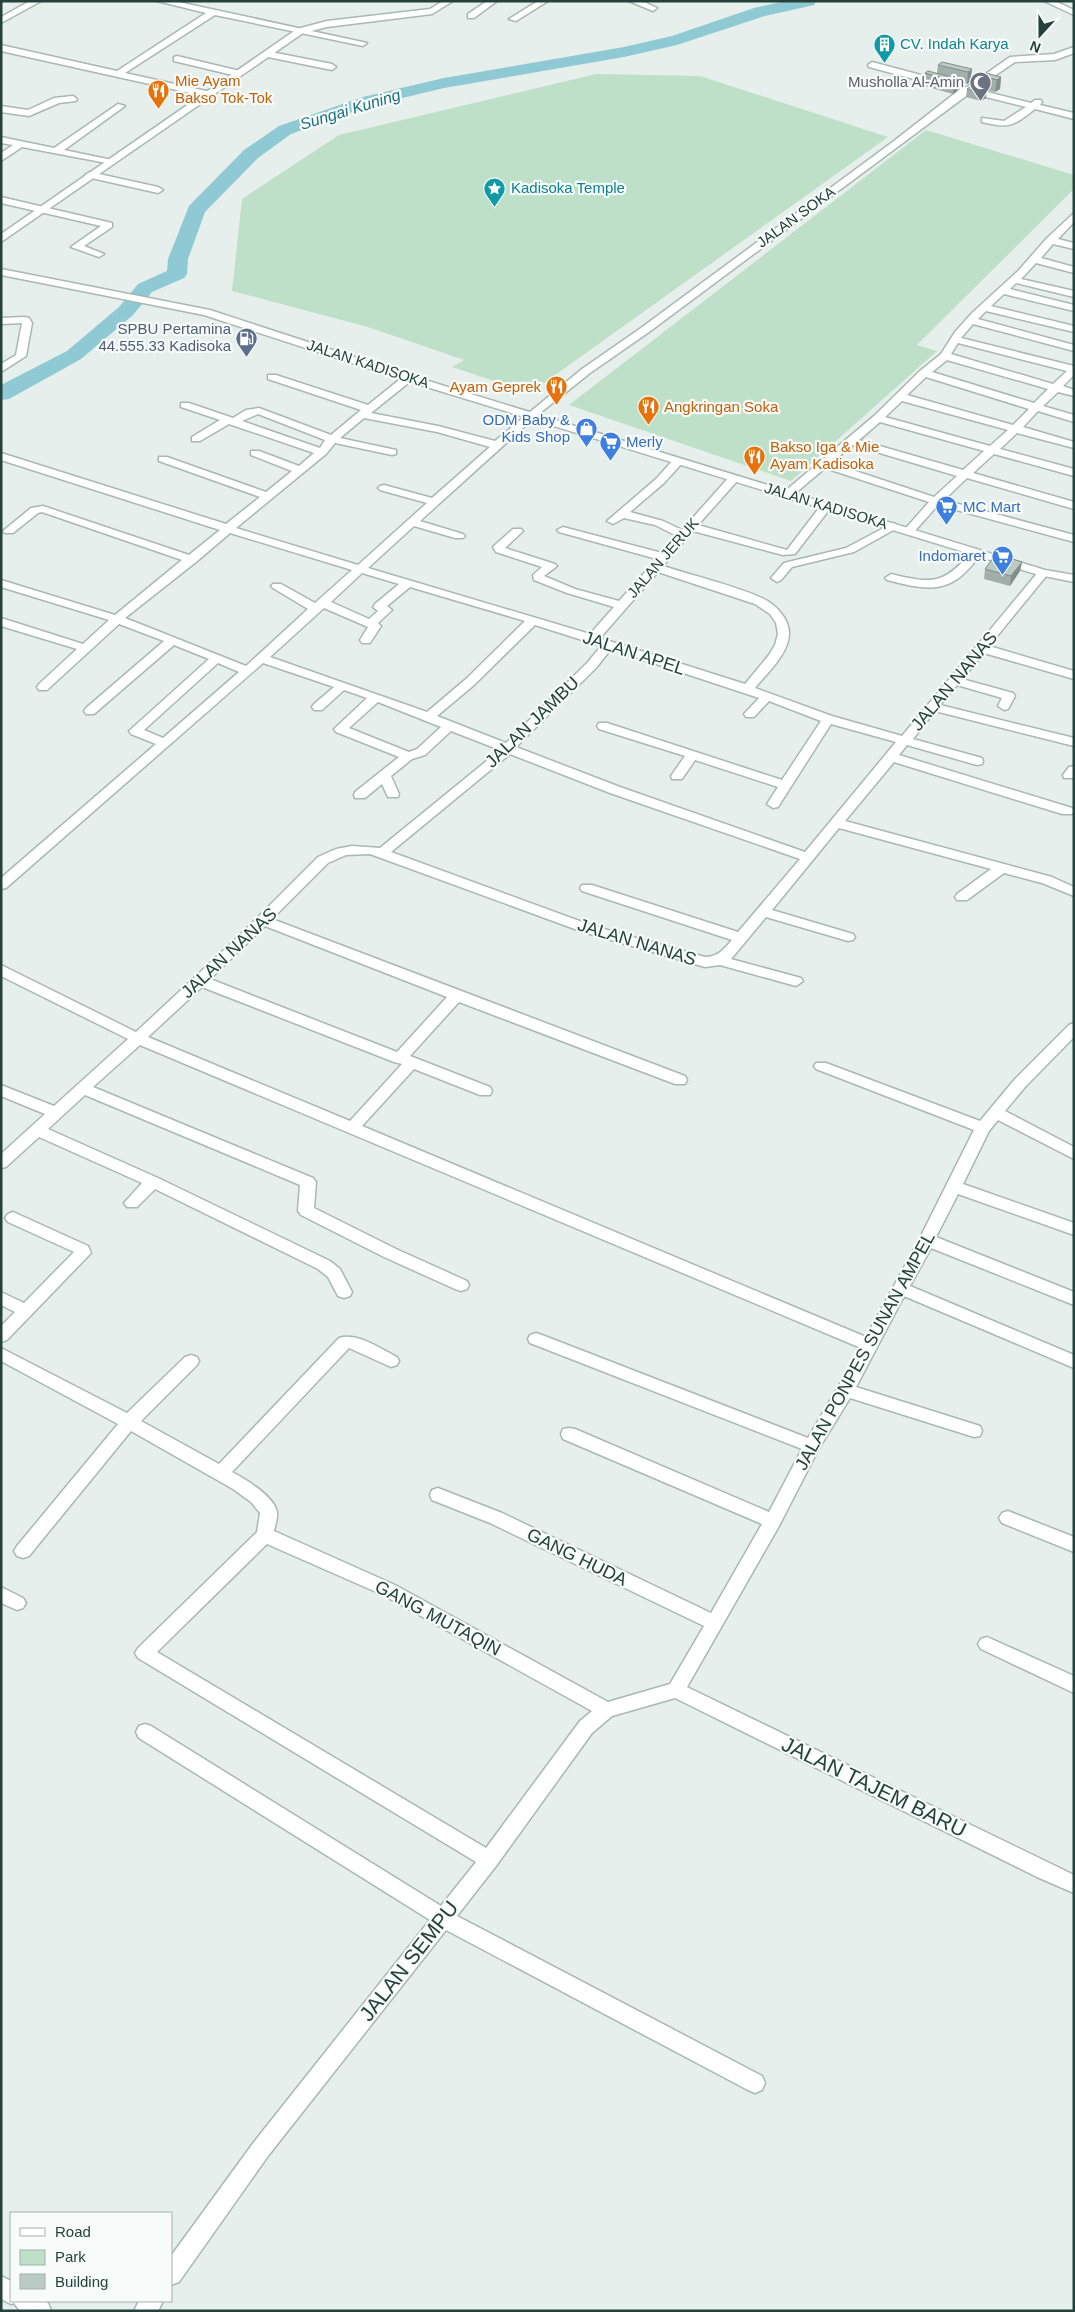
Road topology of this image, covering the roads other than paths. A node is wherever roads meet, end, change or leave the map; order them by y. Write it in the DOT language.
graph roads {
  1 [pos="37,1"];
  2 [pos="449,1"];
  3 [pos="493,1"];
  4 [pos="544,1"];
  5 [pos="632,1"];
  6 [pos="1048,1"];
  7 [pos="167,2"];
  8 [pos="653,8"];
  9 [pos="212,13"];
  10 [pos="1074,13"];
  11 [pos="471,16"];
  12 [pos="513,19"];
  13 [pos="1,22"];
  14 [pos="300,31"];
  15 [pos="363,43"];
  16 [pos="1,48"];
  17 [pos="1074,50"];
  18 [pos="266,54"];
  19 [pos="177,59"];
  20 [pos="872,65"];
  21 [pos="332,66"];
  22 [pos="237,73"];
  23 [pos="118,74"];
  24 [pos="959,87"];
  25 [pos="208,94"];
  26 [pos="1041,97"];
  27 [pos="73,99"];
  28 [pos="121,106"];
  29 [pos="1034,106"];
  30 [pos="1,109"];
  31 [pos="1074,116"];
  32 [pos="985,120"];
  33 [pos="1,140"];
  34 [pos="20,144"];
  35 [pos="56,152"];
  36 [pos="1,158"];
  37 [pos="109,162"];
  38 [pos="90,175"];
  39 [pos="158,190"];
  40 [pos="1,200"];
  41 [pos="44,208"];
  42 [pos="1074,216"];
  43 [pos="1069,226"];
  44 [pos="1,239"];
  45 [pos="1050,240"];
  46 [pos="1074,246"];
  47 [pos="99,254"];
  48 [pos="1032,259"];
  49 [pos="1074,270"];
  50 [pos="1,272"];
  51 [pos="1014,280"];
  52 [pos="1002,290"];
  53 [pos="1074,294"];
  54 [pos="983,307"];
  55 [pos="1074,308"];
  56 [pos="971,320"];
  57 [pos="1,321"];
  58 [pos="1074,329"];
  59 [pos="955,339"];
  60 [pos="1074,348"];
  61 [pos="944,356"];
  62 [pos="1,369"];
  63 [pos="1074,369"];
  64 [pos="924,373"];
  65 [pos="272,377"];
  66 [pos="408,378"];
  67 [pos="1054,388"];
  68 [pos="1074,393"];
  69 [pos="901,396"];
  70 [pos="185,405"];
  71 [pos="1034,409"];
  72 [pos="366,412"];
  73 [pos="531,415"];
  74 [pos="878,418"];
  75 [pos="1074,419"];
  76 [pos="230,421"];
  77 [pos="1014,430"];
  78 [pos="196,439"];
  79 [pos="332,439"];
  80 [pos="850,441"];
  81 [pos="496,445"];
  82 [pos="1074,445"];
  83 [pos="990,450"];
  84 [pos="255,452"];
  85 [pos="322,452"];
  86 [pos="392,452"];
  87 [pos="1,456"];
  88 [pos="162,459"];
  89 [pos="678,461"];
  90 [pos="823,464"];
  91 [pos="300,470"];
  92 [pos="1074,473"];
  93 [pos="964,475"];
  94 [pos="734,478"];
  95 [pos="384,488"];
  96 [pos="788,494"];
  97 [pos="267,496"];
  98 [pos="936,501"];
  99 [pos="434,502"];
  100 [pos="826,506"];
  101 [pos="1074,506"];
  102 [pos="413,522"];
  103 [pos="893,526"];
  104 [pos="230,528"];
  105 [pos="563,530"];
  106 [pos="9,531"];
  107 [pos="687,531"];
  108 [pos="908,531"];
  109 [pos="517,532"];
  110 [pos="459,536"];
  111 [pos="1074,539"];
  112 [pos="976,552"];
  113 [pos="664,557"];
  114 [pos="192,560"];
  115 [pos="363,568"];
  116 [pos="655,568"];
  117 [pos="1043,573"];
  118 [pos="778,578"];
  119 [pos="891,578"];
  120 [pos="1074,579"];
  121 [pos="1,582"];
  122 [pos="409,582"];
  123 [pos="276,586"];
  124 [pos="622,605"];
  125 [pos="320,606"];
  126 [pos="117,619"];
  127 [pos="533,620"];
  128 [pos="1,622"];
  129 [pos="371,623"];
  130 [pos="592,639"];
  131 [pos="172,640"];
  132 [pos="366,640"];
  133 [pos="609,644"];
  134 [pos="85,648"];
  135 [pos="981,648"];
  136 [pos="217,658"];
  137 [pos="261,658"];
  138 [pos="247,671"];
  139 [pos="1074,675"];
  140 [pos="954,681"];
  141 [pos="342,686"];
  142 [pos="43,687"];
  143 [pos="746,689"];
  144 [pos="767,696"];
  145 [pos="376,697"];
  146 [pos="1004,706"];
  147 [pos="318,707"];
  148 [pos="932,707"];
  149 [pos="90,711"];
  150 [pos="750,714"];
  151 [pos="428,718"];
  152 [pos="828,719"];
  153 [pos="449,726"];
  154 [pos="604,726"];
  155 [pos="904,741"];
  156 [pos="1074,742"];
  157 [pos="165,743"];
  158 [pos="508,749"];
  159 [pos="692,755"];
  160 [pos="408,756"];
  161 [pos="891,757"];
  162 [pos="976,761"];
  163 [pos="385,776"];
  164 [pos="677,776"];
  165 [pos="786,785"];
  166 [pos="392,794"];
  167 [pos="360,795"];
  168 [pos="773,804"];
  169 [pos="1067,811"];
  170 [pos="836,823"];
  171 [pos="382,853"];
  172 [pos="808,857"];
  173 [pos="1001,868"];
  174 [pos="1,884"];
  175 [pos="587,888"];
  176 [pos="1074,892"];
  177 [pos="962,897"];
  178 [pos="763,912"];
  179 [pos="264,921"];
  180 [pos="848,937"];
  181 [pos="741,938"];
  182 [pos="720,960"];
  183 [pos="1,970"];
  184 [pos="796,980"];
  185 [pos="200,981"];
  186 [pos="455,998"];
  187 [pos="1073,1030"];
  188 [pos="137,1038"];
  189 [pos="405,1061"];
  190 [pos="822,1066"];
  191 [pos="680,1080"];
  192 [pos="84,1088"];
  193 [pos="1,1090"];
  194 [pos="484,1091"];
  195 [pos="56,1113"];
  196 [pos="996,1113"];
  197 [pos="352,1128"];
  198 [pos="984,1128"];
  199 [pos="37,1130"];
  200 [pos="1074,1154"];
  201 [pos="1,1163"];
  202 [pos="153,1182"];
  203 [pos="955,1187"];
  204 [pos="132,1203"];
  205 [pos="13,1218"];
  206 [pos="1074,1229"];
  207 [pos="927,1240"];
  208 [pos="462,1285"];
  209 [pos="900,1288"];
  210 [pos="344,1292"];
  211 [pos="1,1298"];
  212 [pos="1074,1299"];
  213 [pos="26,1310"];
  214 [pos="1,1336"];
  215 [pos="536,1339"];
  216 [pos="869,1345"];
  217 [pos="1,1354"];
  218 [pos="191,1360"];
  219 [pos="391,1361"];
  220 [pos="1074,1362"];
  221 [pos="846,1390"];
  222 [pos="130,1421"];
  223 [pos="974,1431"];
  224 [pos="569,1434"];
  225 [pos="812,1446"];
  226 [pos="220,1474"];
  227 [pos="438,1495"];
  228 [pos="1008,1518"];
  229 [pos="773,1521"];
  230 [pos="265,1535"];
  231 [pos="1074,1545"];
  232 [pos="23,1551"];
  233 [pos="1,1594"];
  234 [pos="17,1603"];
  235 [pos="715,1623"];
  236 [pos="988,1644"];
  237 [pos="1074,1685"];
  238 [pos="676,1690"];
  239 [pos="606,1710"];
  240 [pos="145,1732"];
  241 [pos="489,1860"];
  242 [pos="1074,1884"];
  243 [pos="444,1918"];
  244 [pos="754,2083"];
  245 [pos="172,2273"];
  246 [pos="26,2302"];
  247 [pos="40,2311"];
  1 -- 13 [label="street"];
  2 -- 14 [label="street"];
  3 -- 11 [label="street"];
  4 -- 12 [label="street"];
  5 -- 8 [label="street"];
  6 -- 10 [label="street"];
  7 -- 9 [label="street"];
  9 -- 14 [label="street"];
  9 -- 23 [label="street"];
  14 -- 15 [label="street"];
  14 -- 18 [label="street"];
  16 -- 23 [label="street"];
  17 -- 24 [label="street, JALAN SOKA"];
  18 -- 21 [label="street"];
  18 -- 22 [label="street"];
  19 -- 22 [label="street"];
  20 -- 24 [label="street"];
  22 -- 25 [label="street"];
  23 -- 25 [label="street"];
  24 -- 29 [label="street"];
  24 -- 73 [label="street, JALAN SOKA"];
  25 -- 37 [label="street"];
  26 -- 29 [label="street"];
  27 -- 30 [label="street"];
  28 -- 35 [label="street"];
  29 -- 31 [label="street"];
  29 -- 32 [label="street"];
  33 -- 34 [label="street"];
  34 -- 35 [label="street"];
  34 -- 36 [label="street"];
  35 -- 37 [label="street"];
  37 -- 38 [label="street"];
  38 -- 39 [label="street"];
  38 -- 41 [label="street"];
  40 -- 41 [label="street"];
  41 -- 44 [label="street"];
  41 -- 47 [label="street"];
  42 -- 43 [label="street"];
  43 -- 45 [label="street"];
  45 -- 46 [label="street"];
  45 -- 48 [label="street"];
  48 -- 49 [label="street"];
  48 -- 51 [label="street"];
  50 -- 66 [label="street, JALAN KADISOKA"];
  51 -- 52 [label="street"];
  51 -- 53 [label="street"];
  52 -- 54 [label="street"];
  52 -- 55 [label="street"];
  54 -- 56 [label="street"];
  54 -- 58 [label="street"];
  56 -- 59 [label="street"];
  56 -- 60 [label="street"];
  57 -- 62 [label="street"];
  59 -- 61 [label="street"];
  59 -- 63 [label="street"];
  61 -- 64 [label="street"];
  61 -- 67 [label="street"];
  63 -- 67 [label="street"];
  64 -- 69 [label="street"];
  64 -- 71 [label="street"];
  65 -- 72 [label="street"];
  66 -- 72 [label="street"];
  66 -- 73 [label="street, JALAN KADISOKA"];
  67 -- 68 [label="street"];
  67 -- 71 [label="street"];
  69 -- 74 [label="street"];
  69 -- 77 [label="street"];
  70 -- 76 [label="street"];
  71 -- 75 [label="street"];
  71 -- 77 [label="street"];
  72 -- 79 [label="street"];
  72 -- 81 [label="street"];
  73 -- 81 [label="street, JALAN SOKA"];
  73 -- 89 [label="street, JALAN KADISOKA"];
  74 -- 80 [label="street"];
  74 -- 83 [label="street"];
  76 -- 78 [label="street"];
  76 -- 79 [label="street"];
  76 -- 85 [label="street"];
  77 -- 82 [label="street"];
  77 -- 83 [label="street"];
  79 -- 85 [label="street"];
  79 -- 86 [label="street"];
  80 -- 90 [label="street"];
  80 -- 93 [label="street"];
  81 -- 99 [label="street, JALAN SOKA"];
  83 -- 92 [label="street"];
  83 -- 93 [label="street"];
  84 -- 91 [label="street"];
  85 -- 91 [label="street"];
  87 -- 104 [label="street, JALAN APEL"];
  88 -- 97 [label="street"];
  89 -- 94 [label="street, JALAN KADISOKA"];
  89 -- 107 [label="street"];
  90 -- 96 [label="street"];
  90 -- 98 [label="street"];
  91 -- 97 [label="street"];
  93 -- 98 [label="street"];
  93 -- 101 [label="street"];
  94 -- 96 [label="street, JALAN KADISOKA"];
  94 -- 107 [label="street, JALAN JERUK"];
  95 -- 99 [label="street"];
  96 -- 100 [label="street, JALAN KADISOKA"];
  97 -- 104 [label="street"];
  98 -- 108 [label="street"];
  98 -- 111 [label="street"];
  99 -- 102 [label="street, JALAN SOKA"];
  100 -- 103 [label="street, JALAN KADISOKA"];
  100 -- 107 [label="street"];
  102 -- 110 [label="street"];
  102 -- 115 [label="street, JALAN SOKA"];
  103 -- 108 [label="street, JALAN KADISOKA"];
  103 -- 118 [label="street"];
  104 -- 114 [label="street"];
  104 -- 115 [label="street, JALAN APEL"];
  105 -- 113 [label="street"];
  106 -- 114 [label="street"];
  107 -- 113 [label="street, JALAN JERUK"];
  108 -- 112 [label="street, JALAN KADISOKA"];
  109 -- 124 [label="street"];
  112 -- 117 [label="street, JALAN KADISOKA"];
  112 -- 119 [label="street"];
  113 -- 116 [label="street, JALAN JERUK"];
  114 -- 126 [label="street"];
  115 -- 122 [label="street, JALAN APEL"];
  115 -- 125 [label="street, JALAN SOKA"];
  116 -- 124 [label="street, JALAN JERUK"];
  116 -- 143 [label="street"];
  117 -- 120 [label="street, JALAN KADISOKA"];
  117 -- 135 [label="street, JALAN NANAS"];
  121 -- 126 [label="street"];
  122 -- 127 [label="street, JALAN APEL"];
  122 -- 129 [label="street"];
  123 -- 125 [label="street"];
  124 -- 130 [label="street, JALAN JERUK"];
  125 -- 129 [label="street"];
  125 -- 137 [label="street, JALAN SOKA"];
  126 -- 131 [label="street"];
  126 -- 134 [label="street"];
  127 -- 130 [label="street, JALAN APEL"];
  127 -- 151 [label="street"];
  128 -- 134 [label="street"];
  129 -- 132 [label="street"];
  130 -- 133 [label="street, JALAN APEL"];
  131 -- 136 [label="street"];
  131 -- 149 [label="street"];
  133 -- 143 [label="street, JALAN APEL"];
  133 -- 158 [label="street, JALAN JAMBU"];
  134 -- 142 [label="street"];
  135 -- 139 [label="street"];
  135 -- 140 [label="street, JALAN NANAS"];
  136 -- 138 [label="street"];
  136 -- 157 [label="street"];
  137 -- 138 [label="street, JALAN SOKA"];
  137 -- 141 [label="street"];
  138 -- 157 [label="street, JALAN SOKA"];
  140 -- 146 [label="street"];
  140 -- 148 [label="street, JALAN NANAS"];
  141 -- 145 [label="street"];
  141 -- 147 [label="street"];
  143 -- 144 [label="street, JALAN APEL"];
  144 -- 150 [label="street"];
  144 -- 152 [label="street, JALAN APEL"];
  145 -- 151 [label="street"];
  145 -- 160 [label="street"];
  148 -- 155 [label="street, JALAN NANAS"];
  148 -- 156 [label="street"];
  151 -- 153 [label="street"];
  152 -- 155 [label="street, JALAN APEL"];
  152 -- 165 [label="street"];
  153 -- 158 [label="street"];
  153 -- 160 [label="street"];
  154 -- 159 [label="street"];
  155 -- 161 [label="street, JALAN NANAS"];
  155 -- 162 [label="street, JALAN APEL"];
  157 -- 174 [label="street, JALAN SOKA"];
  158 -- 171 [label="street, JALAN JAMBU"];
  158 -- 172 [label="street"];
  159 -- 164 [label="street"];
  159 -- 165 [label="street"];
  160 -- 163 [label="street"];
  161 -- 169 [label="street"];
  161 -- 170 [label="street, JALAN NANAS"];
  163 -- 166 [label="street"];
  163 -- 167 [label="street"];
  165 -- 168 [label="street"];
  170 -- 172 [label="street, JALAN NANAS"];
  170 -- 173 [label="street"];
  171 -- 179 [label="street, JALAN NANAS"];
  171 -- 182 [label="street, JALAN NANAS"];
  172 -- 178 [label="street, JALAN NANAS"];
  173 -- 176 [label="street"];
  173 -- 177 [label="street"];
  175 -- 181 [label="street"];
  178 -- 180 [label="street"];
  178 -- 181 [label="street, JALAN NANAS"];
  179 -- 185 [label="street, JALAN NANAS"];
  179 -- 186 [label="street"];
  181 -- 182 [label="street, JALAN NANAS"];
  182 -- 184 [label="street"];
  183 -- 188 [label="street"];
  185 -- 188 [label="street, JALAN NANAS"];
  185 -- 189 [label="street"];
  186 -- 189 [label="street"];
  186 -- 191 [label="street"];
  187 -- 196 [label="street, JALAN PONPES SUNAN AMPEL"];
  188 -- 192 [label="street, JALAN NANAS"];
  188 -- 197 [label="street"];
  189 -- 194 [label="street"];
  189 -- 197 [label="street"];
  190 -- 198 [label="street"];
  192 -- 195 [label="street, JALAN NANAS"];
  192 -- 208 [label="street"];
  193 -- 195 [label="street"];
  195 -- 199 [label="street, JALAN NANAS"];
  196 -- 198 [label="street, JALAN PONPES SUNAN AMPEL"];
  196 -- 200 [label="street"];
  197 -- 216 [label="street"];
  198 -- 203 [label="street, JALAN PONPES SUNAN AMPEL"];
  199 -- 201 [label="street, JALAN NANAS"];
  199 -- 202 [label="street"];
  202 -- 204 [label="street"];
  202 -- 210 [label="street"];
  203 -- 206 [label="street"];
  203 -- 207 [label="street, JALAN PONPES SUNAN AMPEL"];
  205 -- 213 [label="street"];
  207 -- 209 [label="street, JALAN PONPES SUNAN AMPEL"];
  207 -- 212 [label="street"];
  209 -- 216 [label="street, JALAN PONPES SUNAN AMPEL"];
  209 -- 220 [label="street"];
  211 -- 213 [label="street"];
  213 -- 214 [label="street"];
  215 -- 225 [label="street"];
  216 -- 221 [label="street, JALAN PONPES SUNAN AMPEL"];
  217 -- 222 [label="street"];
  218 -- 222 [label="street"];
  219 -- 226 [label="street"];
  221 -- 223 [label="street"];
  221 -- 225 [label="street, JALAN PONPES SUNAN AMPEL"];
  222 -- 226 [label="street"];
  222 -- 232 [label="street"];
  224 -- 229 [label="street"];
  225 -- 229 [label="street, JALAN PONPES SUNAN AMPEL"];
  226 -- 230 [label="street"];
  227 -- 235 [label="street, GANG HUDA"];
  228 -- 231 [label="street"];
  229 -- 235 [label="street, JALAN PONPES SUNAN AMPEL"];
  230 -- 239 [label="street, GANG MUTAQIN"];
  230 -- 241 [label="street"];
  233 -- 234 [label="street"];
  235 -- 238 [label="street, JALAN PONPES SUNAN AMPEL"];
  236 -- 237 [label="street"];
  238 -- 239 [label="street, JALAN SEMPU"];
  238 -- 242 [label="street, JALAN TAJEM BARU"];
  239 -- 241 [label="street, JALAN SEMPU"];
  240 -- 243 [label="street"];
  241 -- 243 [label="street, JALAN SEMPU"];
  243 -- 244 [label="street"];
  243 -- 245 [label="street, JALAN SEMPU"];
  246 -- 247 [label="street"];
}
